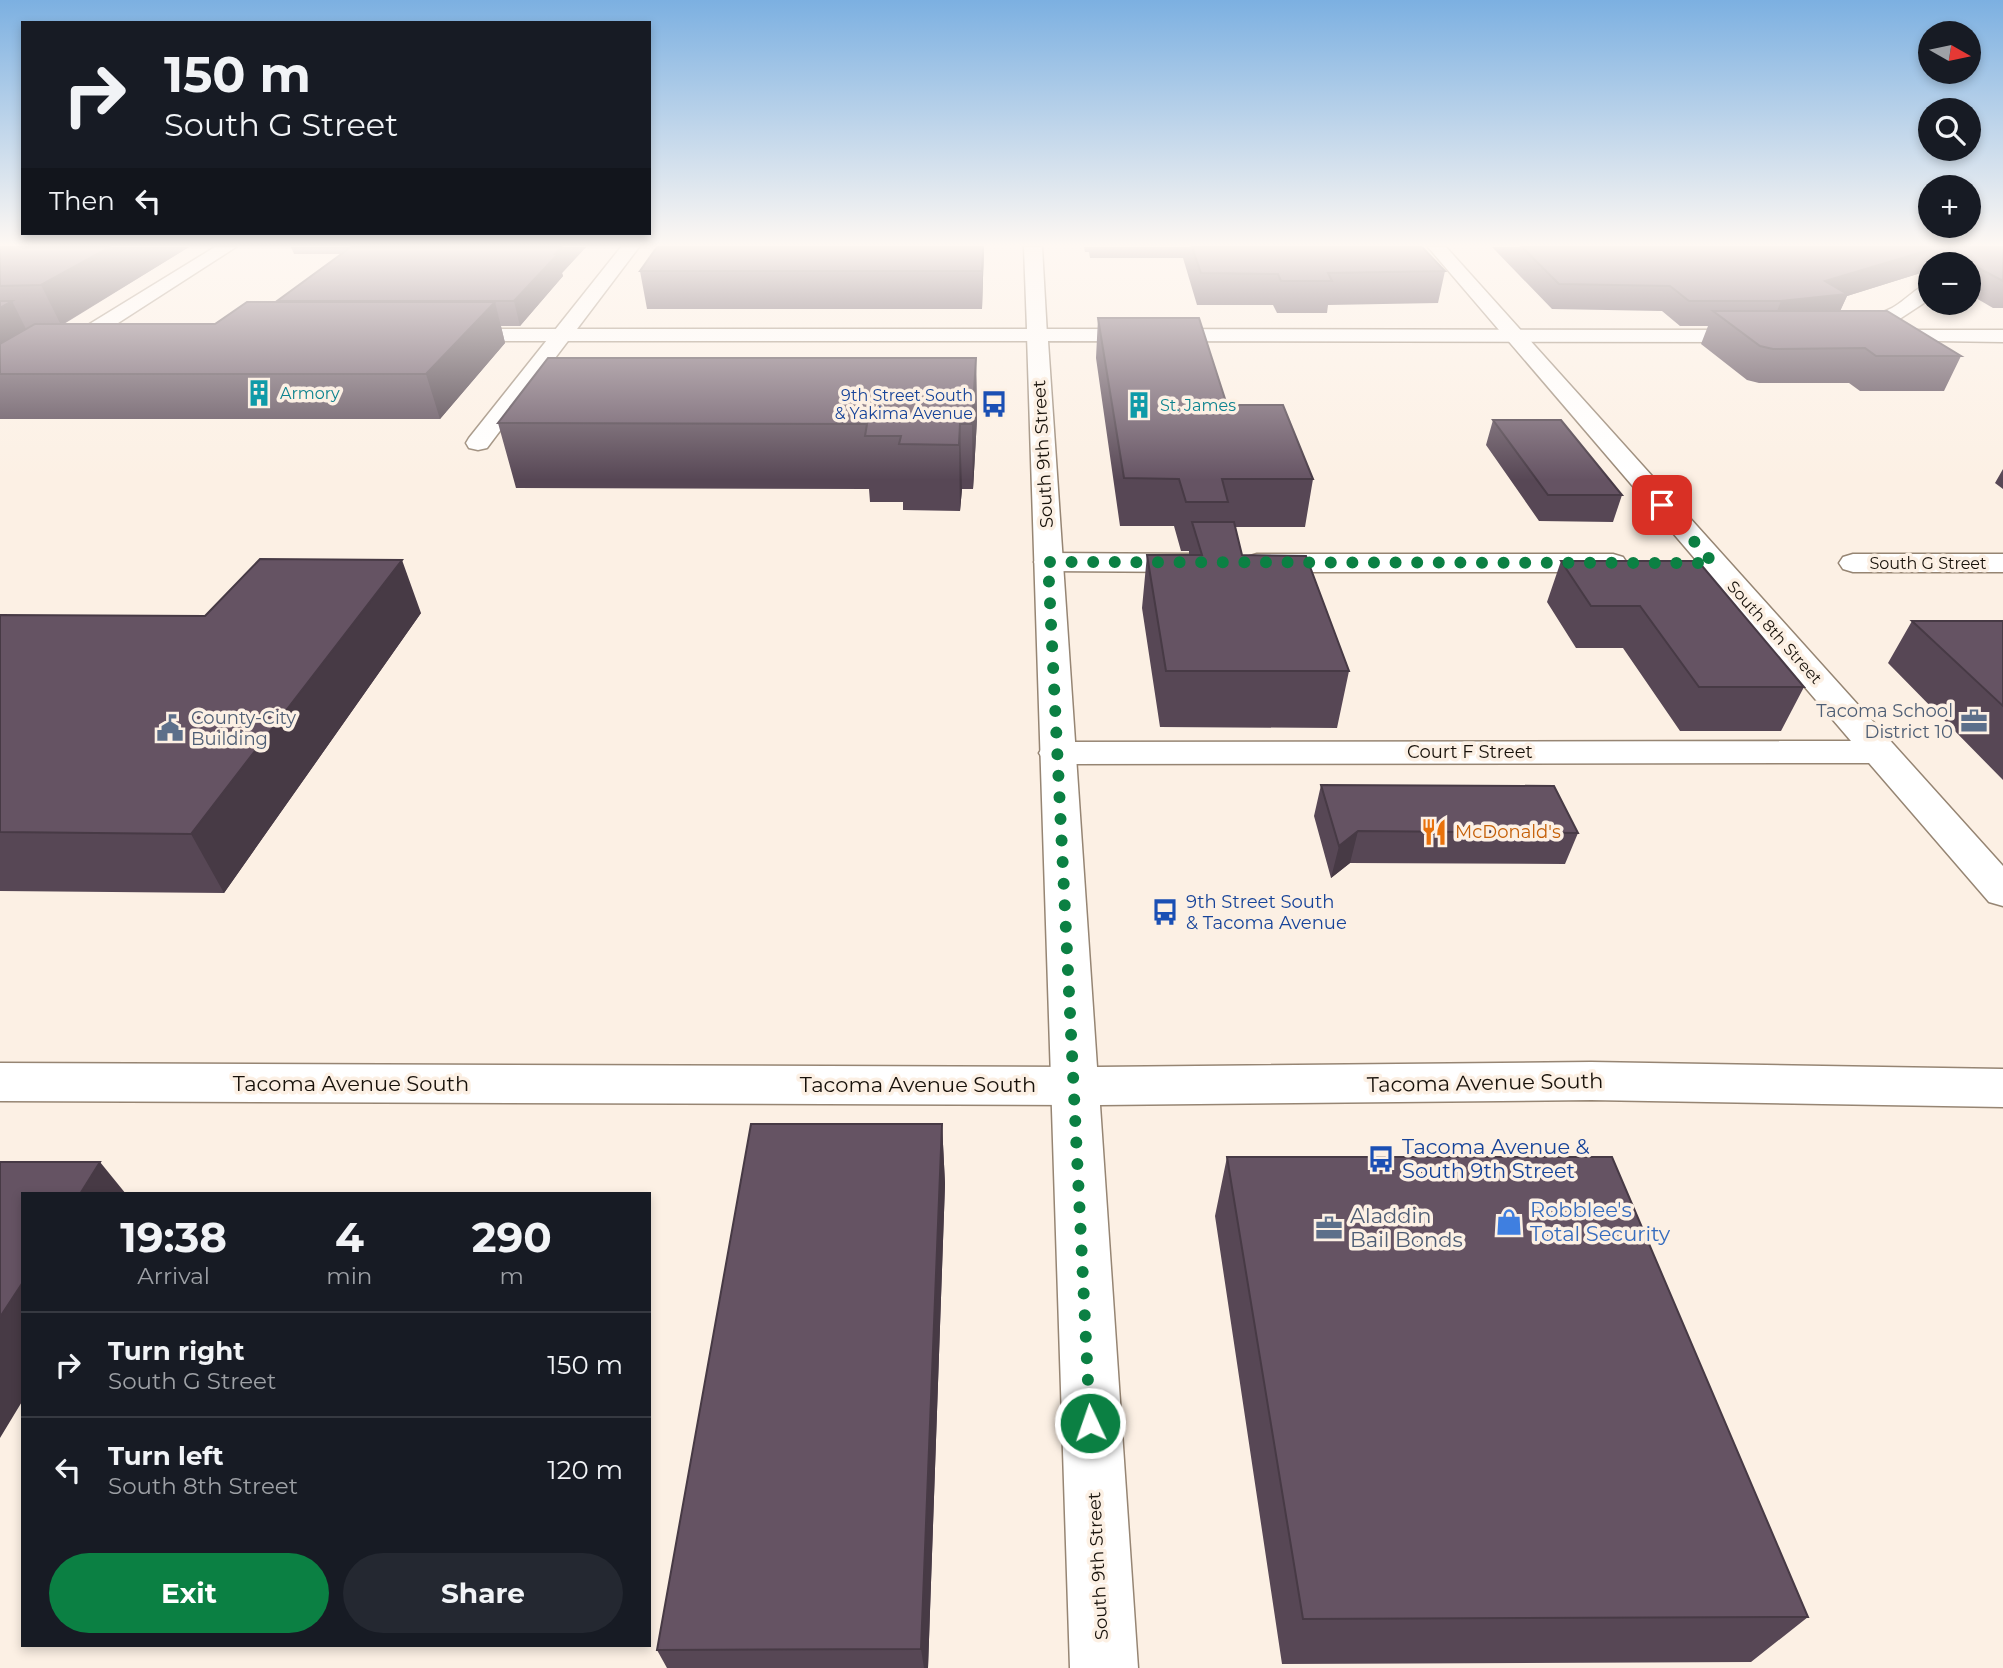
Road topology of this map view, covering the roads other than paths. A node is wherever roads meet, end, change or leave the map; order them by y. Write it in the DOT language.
graph roads {
  1 [pos="102,325"];
  2 [pos="568,325"];
  3 [pos="1037,325"];
  4 [pos="1504,325"];
  5 [pos="1857,325"];
  6 [pos="51,334"];
  7 [pos="87,334"];
  8 [pos="124,334"];
  9 [pos="428,335"];
  10 [pos="560,335"];
  11 [pos="1037,335"];
  12 [pos="1514,336"];
  13 [pos="1772,336"];
  14 [pos="1999,338"];
  15 [pos="0,389"];
  16 [pos="478,443"];
  17 [pos="1048,562"];
  18 [pos="1636,563"];
  19 [pos="1713,563"];
  20 [pos="1853,563"];
  21 [pos="2003,563"];
  22 [pos="1677,564"];
  23 [pos="1883,752"];
  24 [pos="1057,753"];
  25 [pos="2003,892"];
  26 [pos="0,1082"];
  27 [pos="1073,1086"];
  28 [pos="2003,1088"];
  29 [pos="1104,1668"];
  1 -- 7 [label="main road"];
  2 -- 10 [label="main road"];
  3 -- 11 [label="main road, South 9th Street"];
  4 -- 12 [label="main road, South 8th Street"];
  5 -- 14 [label="main road"];
  6 -- 7 [label="main road"];
  7 -- 8 [label="main road"];
  7 -- 15 [label="main road"];
  9 -- 10 [label="main road"];
  10 -- 11 [label="main road"];
  10 -- 16 [label="main road"];
  11 -- 12 [label="main road"];
  11 -- 17 [label="main road, South 9th Street"];
  12 -- 13 [label="main road"];
  12 -- 19 [label="main road, South 8th Street"];
  17 -- 18 [label="main road"];
  17 -- 24 [label="main road, South 9th Street"];
  19 -- 22 [label="main road"];
  19 -- 23 [label="main road, South 8th Street"];
  20 -- 21 [label="main road, South G Street"];
  23 -- 24 [label="main road, Court F Street"];
  23 -- 25 [label="main road, South 8th Street"];
  24 -- 27 [label="main road, South 9th Street"];
  26 -- 27 [label="main road, Tacoma Avenue South"];
  27 -- 28 [label="main road, Tacoma Avenue South"];
  27 -- 29 [label="main road, South 9th Street"];
}
